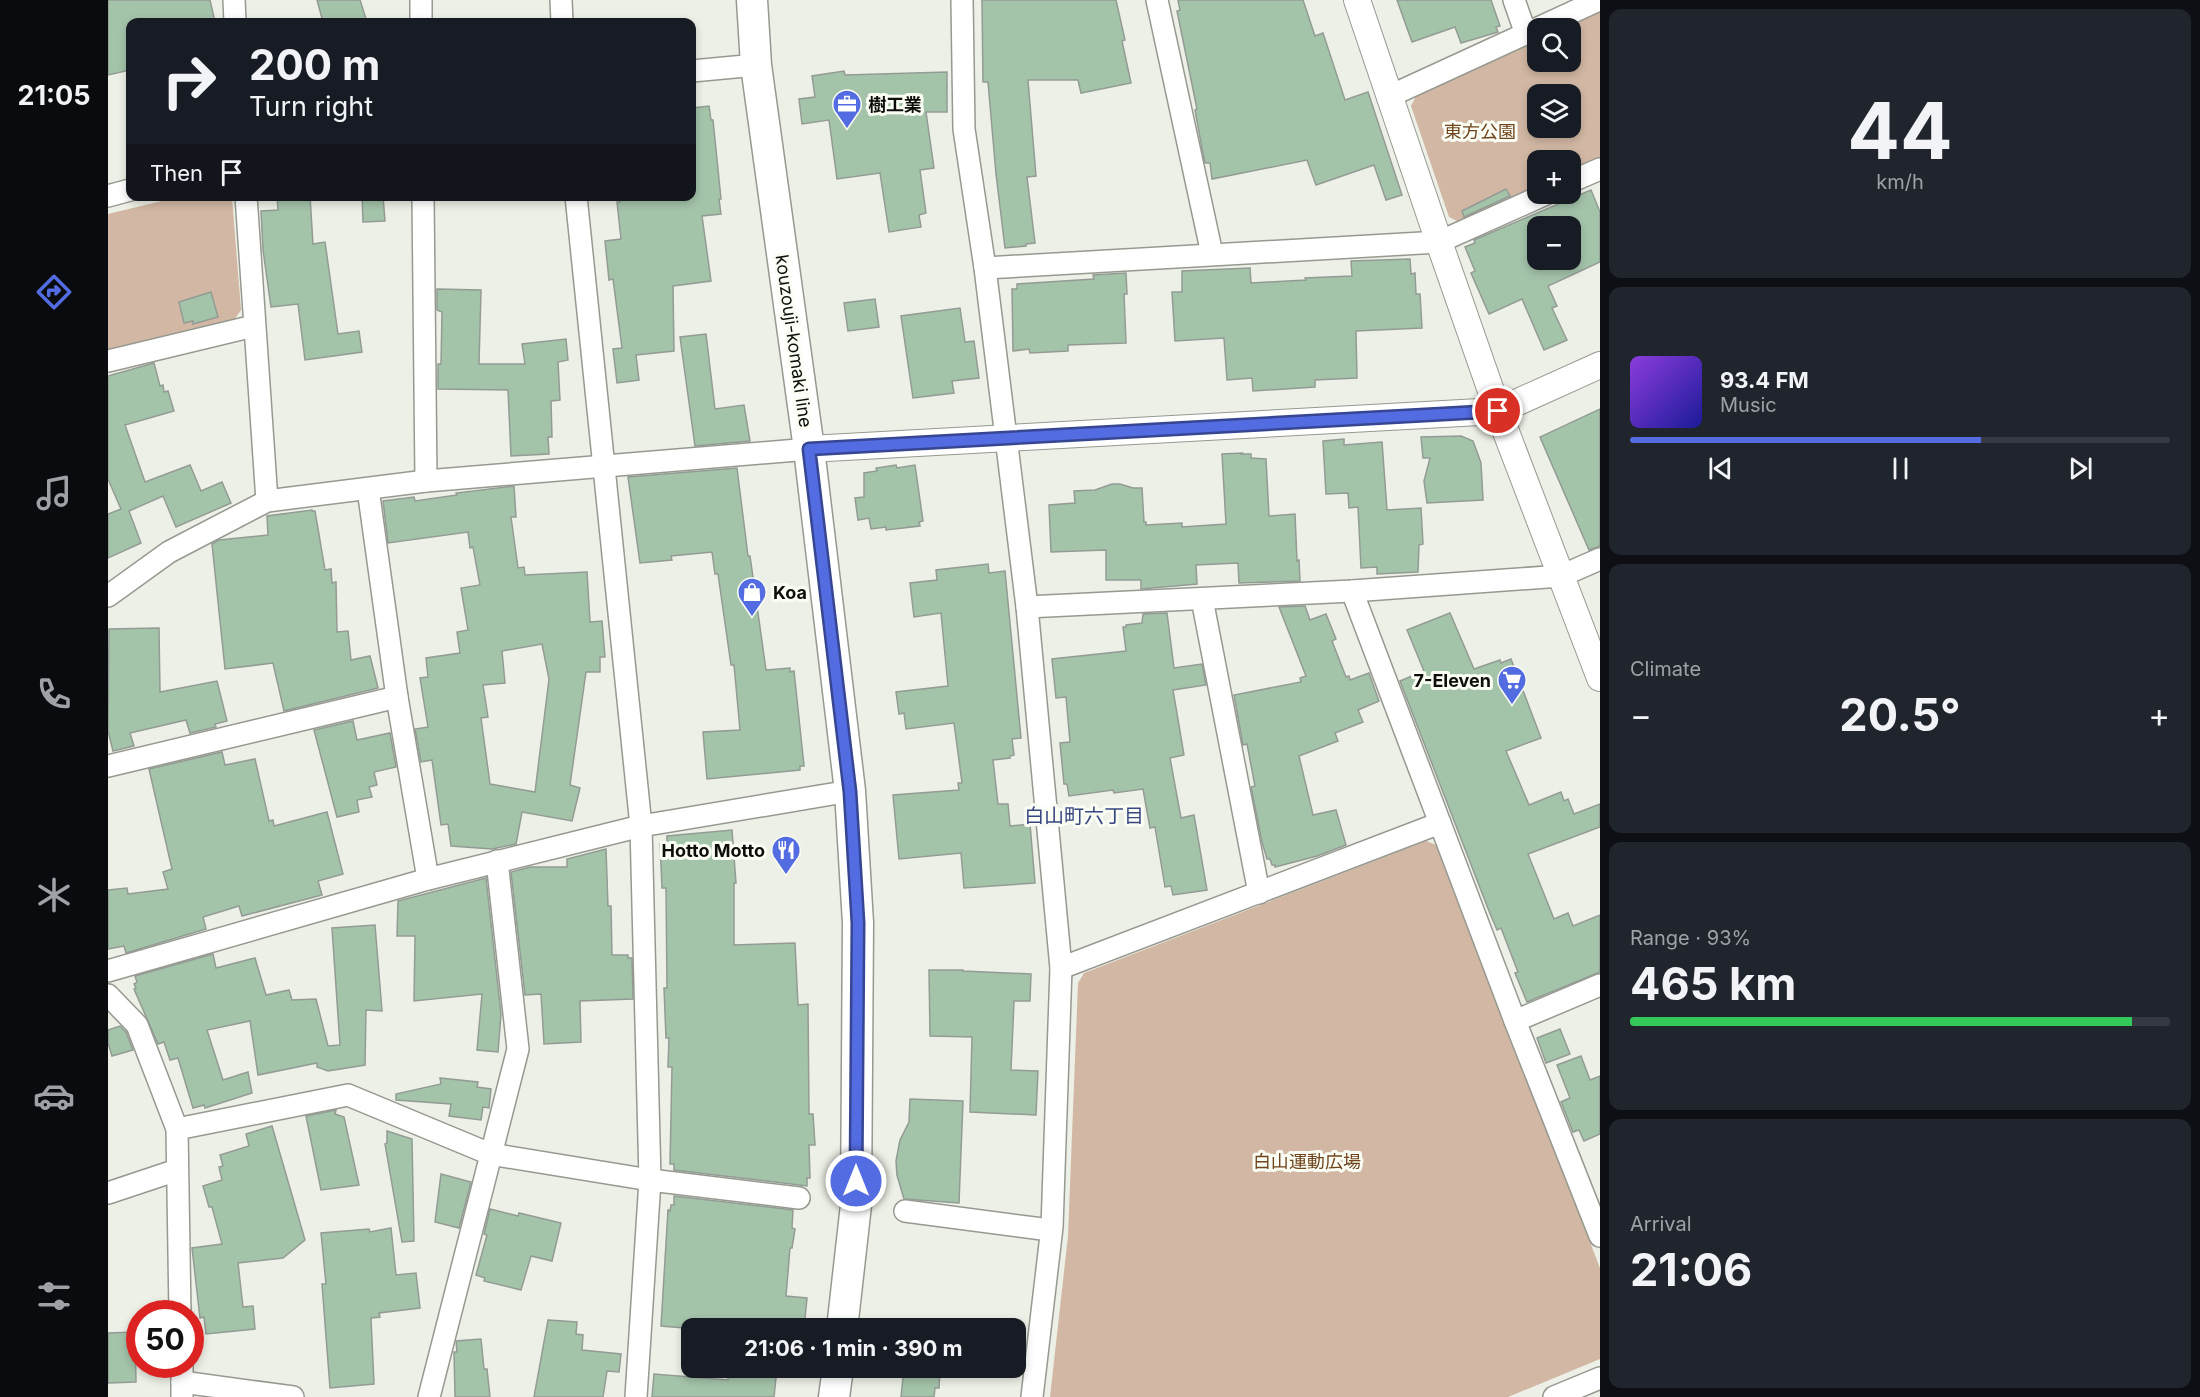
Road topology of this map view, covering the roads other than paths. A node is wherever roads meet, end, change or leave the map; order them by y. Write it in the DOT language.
graph roads {
  1 [pos="234,0"];
  2 [pos="421,0"];
  3 [pos="561,0"];
  4 [pos="752,0"];
  5 [pos="962,0"];
  6 [pos="1157,0"];
  7 [pos="1358,0"];
  8 [pos="1514,0"];
  9 [pos="1599,0"];
  10 [pos="235,18"];
  11 [pos="421,18"];
  12 [pos="562,18"];
  13 [pos="1526,34"];
  14 [pos="756,65"];
  15 [pos="696,71"];
  16 [pos="1390,96"];
  17 [pos="1600,169"];
  18 [pos="1581,177"];
  19 [pos="126,191"];
  20 [pos="108,196"];
  21 [pos="246,201"];
  22 [pos="423,201"];
  23 [pos="577,201"];
  24 [pos="1527,202"];
  25 [pos="1438,242"];
  26 [pos="1212,254"];
  27 [pos="985,267"];
  28 [pos="254,326"];
  29 [pos="108,361"];
  30 [pos="1600,365"];
  31 [pos="1498,411"];
  32 [pos="1006,438"];
  33 [pos="809,449"];
  34 [pos="605,466"];
  35 [pos="426,481"];
  36 [pos="368,489"];
  37 [pos="267,501"];
  38 [pos="1600,559"];
  39 [pos="1561,576"];
  40 [pos="1352,591"];
  41 [pos="108,596"];
  42 [pos="1202,599"];
  43 [pos="1027,607"];
  44 [pos="1600,678"];
  45 [pos="397,697"];
  46 [pos="108,766"];
  47 [pos="850,792"];
  48 [pos="1440,823"];
  49 [pos="641,826"];
  50 [pos="497,861"];
  51 [pos="428,879"];
  52 [pos="1259,893"];
  53 [pos="1061,968"];
  54 [pos="108,971"];
  55 [pos="1600,985"];
  56 [pos="108,995"];
  57 [pos="1515,1021"];
  58 [pos="177,1129"];
  59 [pos="490,1154"];
  60 [pos="177,1170"];
  61 [pos="650,1180"];
  62 [pos="108,1193"];
  63 [pos="799,1198"];
  64 [pos="905,1211"];
  65 [pos="1050,1230"];
  66 [pos="1600,1236"];
  67 [pos="180,1300"];
  68 [pos="843,1318"];
  69 [pos="837,1378"];
  70 [pos="1600,1378"];
  71 [pos="182,1381"];
  72 [pos="293,1397"];
  73 [pos="429,1397"];
  74 [pos="636,1397"];
  75 [pos="834,1397"];
  76 [pos="1032,1397"];
  77 [pos="1554,1397"];
  1 -- 10 [label="street"];
  2 -- 11 [label="street"];
  3 -- 12 [label="street"];
  4 -- 14 [label="main road, kouzouji-komaki line"];
  5 -- 27 [label="street"];
  6 -- 26 [label="street"];
  7 -- 16 [label="street"];
  8 -- 13 [label="street"];
  9 -- 13 [label="street"];
  13 -- 16 [label="street"];
  14 -- 15 [label="street"];
  14 -- 33 [label="main road, kouzouji-komaki line"];
  16 -- 25 [label="street"];
  17 -- 18 [label="street"];
  19 -- 20 [label="street"];
  21 -- 28 [label="street"];
  22 -- 35 [label="street"];
  23 -- 34 [label="street"];
  24 -- 25 [label="street"];
  25 -- 26 [label="street"];
  25 -- 31 [label="street"];
  26 -- 27 [label="street"];
  27 -- 32 [label="street"];
  28 -- 29 [label="street"];
  28 -- 37 [label="street"];
  30 -- 31 [label="street"];
  31 -- 32 [label="street"];
  31 -- 39 [label="street"];
  32 -- 33 [label="street"];
  32 -- 43 [label="street"];
  33 -- 34 [label="street"];
  33 -- 47 [label="main road, kouzouji-komaki line"];
  34 -- 35 [label="street"];
  34 -- 49 [label="street"];
  35 -- 36 [label="street"];
  36 -- 37 [label="street"];
  36 -- 45 [label="street"];
  37 -- 41 [label="street"];
  38 -- 39 [label="street"];
  39 -- 40 [label="street"];
  39 -- 44 [label="street"];
  40 -- 42 [label="street"];
  40 -- 48 [label="street"];
  42 -- 43 [label="street"];
  42 -- 52 [label="street"];
  43 -- 53 [label="street"];
  45 -- 46 [label="street"];
  45 -- 51 [label="street"];
  47 -- 49 [label="street"];
  47 -- 68 [label="main road, kouzouji-komaki line"];
  48 -- 52 [label="street"];
  48 -- 57 [label="street"];
  49 -- 50 [label="street"];
  49 -- 61 [label="street"];
  50 -- 51 [label="street"];
  50 -- 59 [label="street"];
  51 -- 54 [label="street"];
  52 -- 53 [label="street"];
  53 -- 65 [label="street"];
  55 -- 57 [label="street"];
  56 -- 58 [label="street"];
  57 -- 66 [label="street"];
  58 -- 59 [label="street"];
  58 -- 60 [label="street"];
  59 -- 61 [label="street"];
  59 -- 73 [label="street"];
  60 -- 62 [label="street"];
  60 -- 67 [label="street"];
  61 -- 63 [label="street"];
  61 -- 74 [label="street"];
  64 -- 65 [label="street"];
  65 -- 76 [label="street"];
  69 -- 75 [label="main road"];
  70 -- 77 [label="street"];
  71 -- 72 [label="street"];
}
